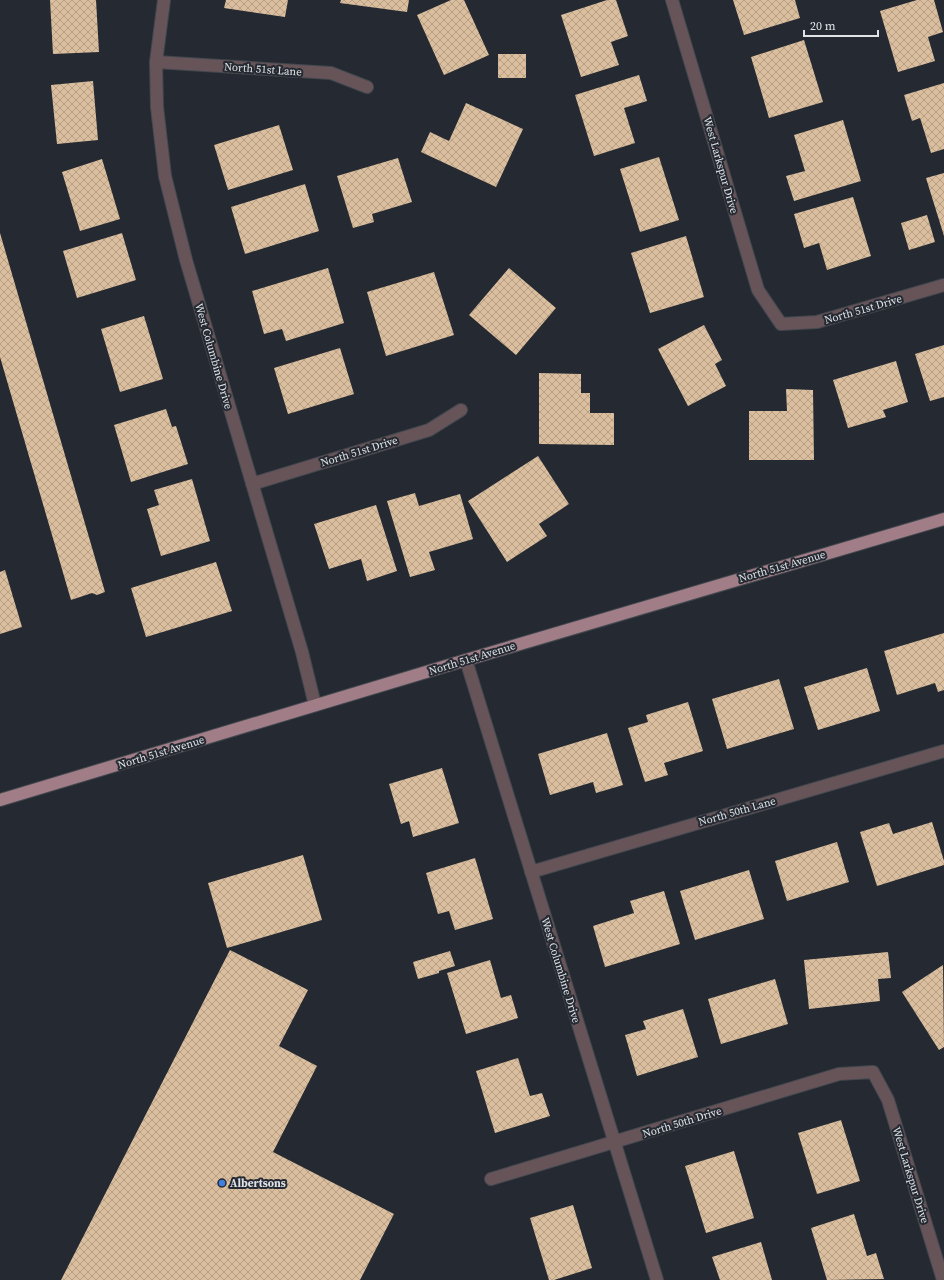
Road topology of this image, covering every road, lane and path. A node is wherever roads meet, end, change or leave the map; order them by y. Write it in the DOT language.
graph roads {
  1 [pos="164,0"];
  2 [pos="672,0"];
  3 [pos="156,62"];
  4 [pos="367,87"];
  5 [pos="944,285"];
  6 [pos="781,324"];
  7 [pos="461,410"];
  8 [pos="252,484"];
  9 [pos="944,519"];
  10 [pos="466,660"];
  11 [pos="315,705"];
  12 [pos="944,751"];
  13 [pos="0,800"];
  14 [pos="531,872"];
  15 [pos="873,1072"];
  16 [pos="614,1142"];
  17 [pos="491,1179"];
  18 [pos="656,1280"];
  19 [pos="943,1280"];
  1 -- 3 [label="street, West Columbine Drive"];
  2 -- 6 [label="street, West Larkspur Drive"];
  3 -- 4 [label="street, North 51st Lane"];
  3 -- 8 [label="street, West Columbine Drive"];
  5 -- 6 [label="street, North 51st Drive"];
  7 -- 8 [label="street, North 51st Drive"];
  8 -- 11 [label="street, West Columbine Drive"];
  9 -- 10 [label="main road, North 51st Avenue"];
  10 -- 11 [label="main road, North 51st Avenue"];
  10 -- 14 [label="street, West Columbine Drive"];
  11 -- 13 [label="main road, North 51st Avenue"];
  12 -- 14 [label="street, North 50th Lane"];
  14 -- 16 [label="street, West Columbine Drive"];
  15 -- 16 [label="street, North 50th Drive"];
  15 -- 19 [label="street, West Larkspur Drive"];
  16 -- 17 [label="street, North 50th Drive"];
  16 -- 18 [label="street, West Columbine Drive"];
}
